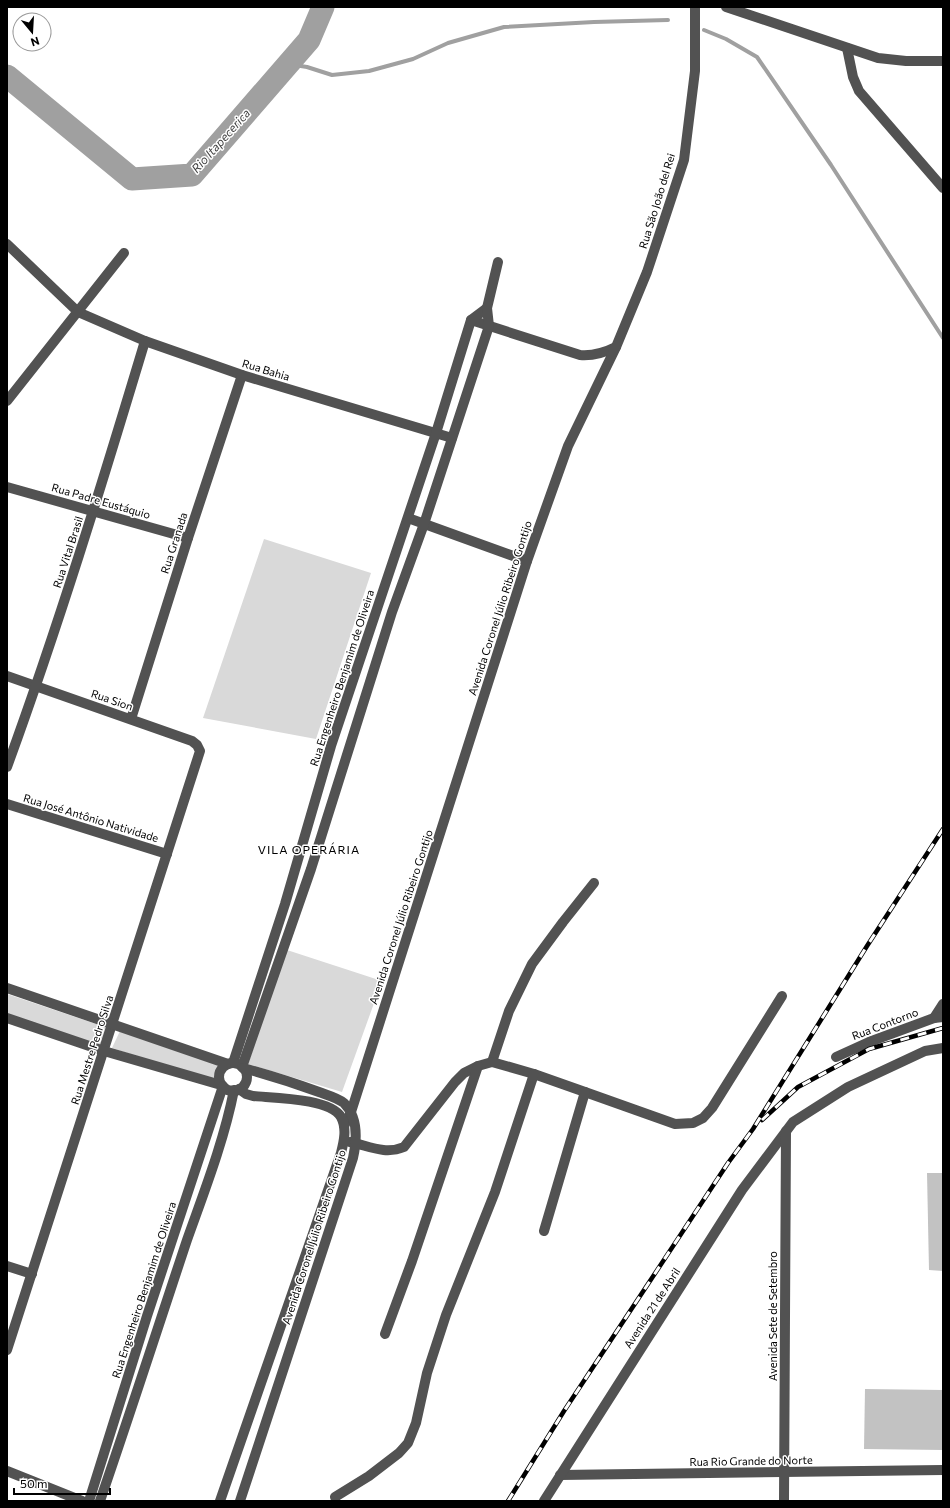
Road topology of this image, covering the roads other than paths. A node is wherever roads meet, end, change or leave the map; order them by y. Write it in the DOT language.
graph roads {
  1 [pos="695,7"];
  2 [pos="726,7"];
  3 [pos="847,48"];
  4 [pos="943,61"];
  5 [pos="943,188"];
  6 [pos="7,244"];
  7 [pos="124,253"];
  8 [pos="498,262"];
  9 [pos="487,308"];
  10 [pos="78,312"];
  11 [pos="472,320"];
  12 [pos="489,326"];
  13 [pos="145,341"];
  14 [pos="616,347"];
  15 [pos="242,375"];
  16 [pos="7,401"];
  17 [pos="436,433"];
  18 [pos="452,438"];
  19 [pos="7,487"];
  20 [pos="94,511"];
  21 [pos="408,518"];
  22 [pos="424,524"];
  23 [pos="188,538"];
  24 [pos="528,561"];
  25 [pos="7,676"];
  26 [pos="36,686"];
  27 [pos="131,719"];
  28 [pos="199,756"];
  29 [pos="7,767"];
  30 [pos="7,804"];
  31 [pos="167,854"];
  32 [pos="594,884"];
  33 [pos="285,904"];
  34 [pos="297,908"];
  35 [pos="7,988"];
  36 [pos="782,996"];
  37 [pos="943,1004"];
  38 [pos="939,1017"];
  39 [pos="7,1018"];
  40 [pos="113,1024"];
  41 [pos="943,1048"];
  42 [pos="104,1051"];
  43 [pos="836,1057"];
  44 [pos="492,1062"];
  45 [pos="237,1066"];
  46 [pos="478,1066"];
  47 [pos="534,1074"];
  48 [pos="222,1086"];
  49 [pos="237,1090"];
  50 [pos="585,1092"];
  51 [pos="351,1112"];
  52 [pos="344,1126"];
  53 [pos="786,1132"];
  54 [pos="344,1141"];
  55 [pos="356,1144"];
  56 [pos="544,1232"];
  57 [pos="174,1234"];
  58 [pos="188,1237"];
  59 [pos="7,1266"];
  60 [pos="32,1274"];
  61 [pos="297,1277"];
  62 [pos="312,1281"];
  63 [pos="385,1334"];
  64 [pos="7,1350"];
  65 [pos="129,1373"];
  66 [pos="143,1377"];
  67 [pos="253,1406"];
  68 [pos="270,1411"];
  69 [pos="943,1470"];
  70 [pos="7,1471"];
  71 [pos="784,1473"];
  72 [pos="560,1475"];
  73 [pos="335,1497"];
  74 [pos="82,1501"];
  75 [pos="89,1501"];
  76 [pos="100,1501"];
  77 [pos="220,1501"];
  78 [pos="240,1501"];
  79 [pos="544,1501"];
  80 [pos="784,1501"];
  1 -- 14 [label="street, Rua São João del Rei"];
  2 -- 3 [label="street"];
  3 -- 4 [label="street"];
  3 -- 5 [label="street"];
  6 -- 10 [label="street"];
  7 -- 10 [label="street"];
  8 -- 9 [label="street"];
  9 -- 11 [label="street"];
  9 -- 12 [label="street"];
  10 -- 13 [label="street, Rua Bahia"];
  10 -- 16 [label="street"];
  11 -- 12 [label="street"];
  11 -- 17 [label="street, Rua Engenheiro Benjamim de Oliveira"];
  12 -- 14 [label="street"];
  12 -- 18 [label="street"];
  13 -- 15 [label="street, Rua Bahia"];
  13 -- 20 [label="street, Rua Vital Brasil"];
  14 -- 24 [label="street, Avenida Coronel Júlio Ribeiro Gontijo"];
  15 -- 17 [label="street, Rua Bahia"];
  15 -- 23 [label="street, Rua Granada"];
  17 -- 18 [label="street, Rua Bahia"];
  17 -- 21 [label="street, Rua Engenheiro Benjamim de Oliveira"];
  18 -- 22 [label="street"];
  19 -- 20 [label="street, Rua Padre Eustáquio"];
  20 -- 23 [label="street, Rua Padre Eustáquio"];
  20 -- 26 [label="street, Rua Vital Brasil"];
  21 -- 22 [label="street"];
  21 -- 33 [label="street, Rua Engenheiro Benjamim de Oliveira"];
  22 -- 24 [label="street"];
  22 -- 34 [label="street"];
  23 -- 27 [label="street, Rua Granada"];
  24 -- 51 [label="street, Avenida Coronel Júlio Ribeiro Gontijo"];
  25 -- 26 [label="street, Rua Sion"];
  26 -- 27 [label="street, Rua Sion"];
  26 -- 29 [label="street, Rua Vital Brasil"];
  27 -- 28 [label="street, Rua Sion"];
  28 -- 31 [label="street, Rua Mestre Pedro Silva"];
  30 -- 31 [label="street, Rua José Antônio Natividade"];
  31 -- 40 [label="street, Rua Mestre Pedro Silva"];
  32 -- 44 [label="street"];
  33 -- 34 [label="street"];
  33 -- 45 [label="street, Rua Engenheiro Benjamim de Oliveira"];
  34 -- 45 [label="street"];
  35 -- 40 [label="street"];
  36 -- 50 [label="street"];
  37 -- 38 [label="street"];
  38 -- 43 [label="street, Rua Contorno"];
  39 -- 42 [label="street"];
  40 -- 42 [label="street, Rua Mestre Pedro Silva"];
  40 -- 45 [label="street"];
  41 -- 53 [label="street, Avenida 21 de Abril"];
  42 -- 48 [label="street"];
  42 -- 60 [label="street, Rua Mestre Pedro Silva"];
  44 -- 46 [label="street"];
  44 -- 47 [label="street"];
  45 -- 48 [label="street"];
  45 -- 49 [label="street"];
  45 -- 51 [label="street"];
  46 -- 55 [label="street"];
  46 -- 63 [label="street"];
  47 -- 50 [label="street"];
  47 -- 73 [label="street"];
  48 -- 49 [label="street"];
  48 -- 57 [label="street, Rua Engenheiro Benjamim de Oliveira"];
  49 -- 52 [label="street, Avenida Coronel Júlio Ribeiro Gontijo"];
  49 -- 58 [label="street"];
  50 -- 56 [label="street"];
  51 -- 52 [label="street"];
  51 -- 55 [label="street, Avenida Coronel Júlio Ribeiro Gontijo"];
  52 -- 54 [label="street, Avenida Coronel Júlio Ribeiro Gontijo"];
  53 -- 71 [label="street, Avenida Sete de Setembro"];
  53 -- 72 [label="street, Avenida 21 de Abril"];
  54 -- 55 [label="street"];
  54 -- 61 [label="street, Avenida Coronel Júlio Ribeiro Gontijo"];
  55 -- 62 [label="street, Avenida Coronel Júlio Ribeiro Gontijo"];
  57 -- 58 [label="street"];
  57 -- 65 [label="street, Rua Engenheiro Benjamim de Oliveira"];
  58 -- 66 [label="street"];
  59 -- 60 [label="street"];
  60 -- 64 [label="street, Rua Mestre Pedro Silva"];
  61 -- 62 [label="street"];
  61 -- 67 [label="street, Avenida Coronel Júlio Ribeiro Gontijo"];
  62 -- 68 [label="street, Avenida Coronel Júlio Ribeiro Gontijo"];
  65 -- 66 [label="street"];
  65 -- 75 [label="street, Rua Engenheiro Benjamim de Oliveira"];
  66 -- 76 [label="street"];
  67 -- 68 [label="street"];
  67 -- 77 [label="street, Avenida Coronel Júlio Ribeiro Gontijo"];
  68 -- 78 [label="street, Avenida Coronel Júlio Ribeiro Gontijo"];
  69 -- 71 [label="street, Rua Rio Grande do Norte"];
  70 -- 74 [label="street"];
  71 -- 72 [label="street, Rua Rio Grande do Norte"];
  71 -- 80 [label="street, Avenida Sete de Setembro"];
  72 -- 79 [label="street, Avenida 21 de Abril"];
}
